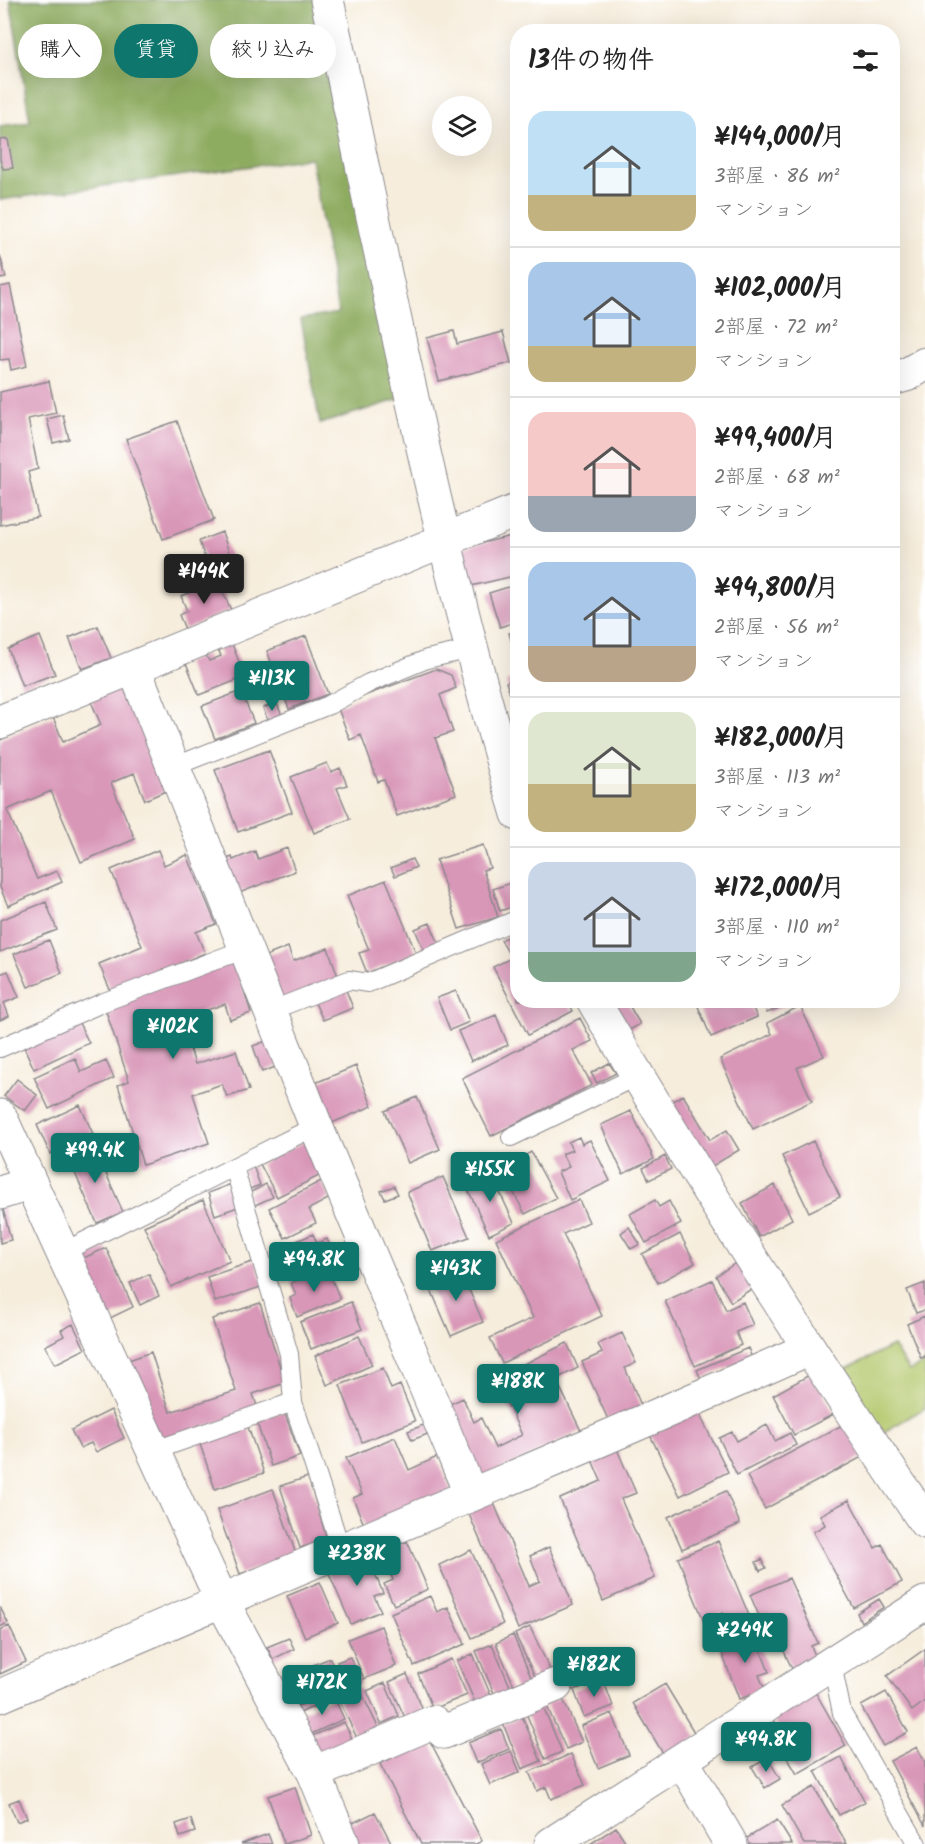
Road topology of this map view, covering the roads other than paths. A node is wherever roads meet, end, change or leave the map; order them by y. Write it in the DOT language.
graph roads {
  1 [pos="327,0"];
  2 [pos="925,364"];
  3 [pos="900,375"];
  4 [pos="510,513"];
  5 [pos="444,538"];
  6 [pos="472,649"];
  7 [pos="134,668"];
  8 [pos="0,722"];
  9 [pos="173,767"];
  10 [pos="510,785"];
  11 [pos="510,923"];
  12 [pos="244,949"];
  13 [pos="598,1008"];
  14 [pos="270,1011"];
  15 [pos="0,1048"];
  16 [pos="637,1076"];
  17 [pos="0,1116"];
  18 [pos="316,1126"];
  19 [pos="511,1137"];
  20 [pos="234,1167"];
  21 [pos="15,1188"];
  22 [pos="61,1253"];
  23 [pos="808,1349"];
  24 [pos="293,1402"];
  25 [pos="153,1451"];
  26 [pos="471,1495"];
  27 [pos="925,1522"];
  28 [pos="341,1549"];
  29 [pos="221,1599"];
  30 [pos="925,1603"];
  31 [pos="832,1664"];
  32 [pos="556,1685"];
  33 [pos="0,1696"];
  34 [pos="682,1761"];
  35 [pos="314,1773"];
  36 [pos="343,1844"];
  37 [pos="551,1844"];
  38 [pos="731,1844"];
  39 [pos="916,1844"];
  1 -- 5 [label="street"];
  2 -- 3 [label="street"];
  4 -- 5 [label="street"];
  5 -- 6 [label="street"];
  5 -- 7 [label="street"];
  6 -- 9 [label="lane"];
  6 -- 10 [label="street"];
  7 -- 8 [label="street"];
  7 -- 9 [label="street"];
  9 -- 12 [label="street"];
  11 -- 14 [label="lane"];
  12 -- 14 [label="street"];
  12 -- 15 [label="lane"];
  13 -- 16 [label="street"];
  14 -- 18 [label="street"];
  16 -- 19 [label="lane"];
  16 -- 23 [label="street"];
  17 -- 21 [label="street"];
  18 -- 20 [label="lane"];
  18 -- 26 [label="street"];
  20 -- 22 [label="lane"];
  20 -- 24 [label="lane"];
  21 -- 22 [label="street"];
  22 -- 25 [label="street"];
  23 -- 26 [label="street"];
  23 -- 27 [label="street"];
  24 -- 25 [label="lane"];
  24 -- 28 [label="lane"];
  25 -- 29 [label="street"];
  26 -- 28 [label="street"];
  28 -- 29 [label="street"];
  29 -- 33 [label="street"];
  29 -- 35 [label="street"];
  30 -- 31 [label="street"];
  31 -- 34 [label="street"];
  31 -- 39 [label="lane"];
  32 -- 35 [label="street"];
  34 -- 37 [label="street"];
  34 -- 38 [label="street"];
  35 -- 36 [label="street"];
}
